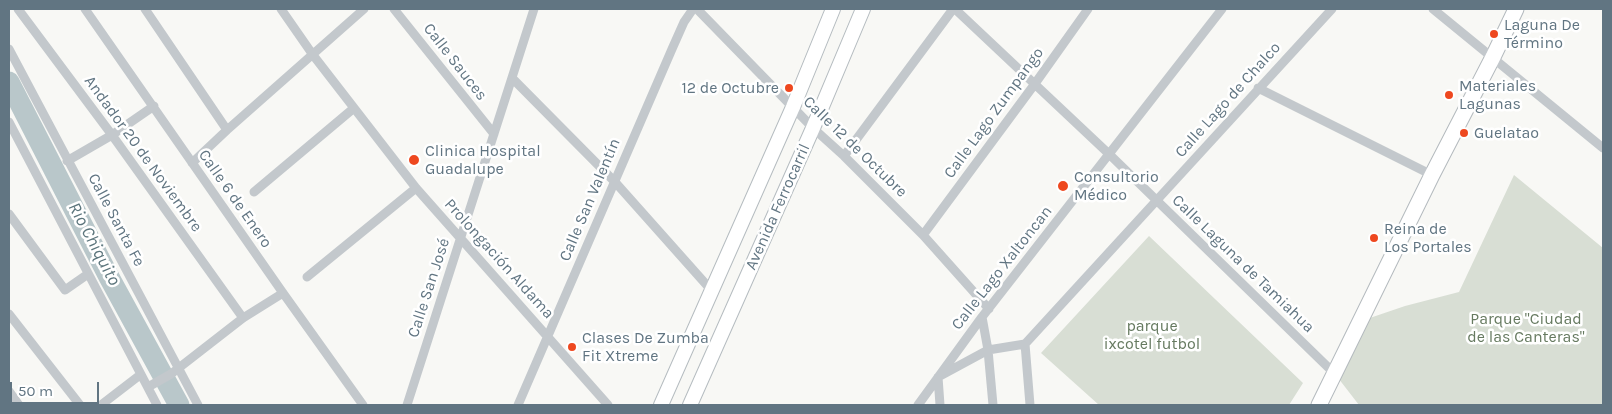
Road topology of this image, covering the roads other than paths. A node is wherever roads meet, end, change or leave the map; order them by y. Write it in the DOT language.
graph roads {
  1 [pos="18,9"];
  2 [pos="85,9"];
  3 [pos="145,9"];
  4 [pos="281,9"];
  5 [pos="364,9"];
  6 [pos="394,9"];
  7 [pos="525,9"];
  8 [pos="693,9"];
  9 [pos="697,9"];
  10 [pos="833,9"];
  11 [pos="863,9"];
  12 [pos="954,9"];
  13 [pos="1088,9"];
  14 [pos="1222,9"];
  15 [pos="1332,9"];
  16 [pos="1433,9"];
  17 [pos="1516,9"];
  18 [pos="533,13"];
  19 [pos="9,48"];
  20 [pos="313,55"];
  21 [pos="1493,57"];
  22 [pos="512,78"];
  23 [pos="1034,85"];
  24 [pos="1258,88"];
  25 [pos="154,106"];
  26 [pos="793,107"];
  27 [pos="354,108"];
  28 [pos="9,122"];
  29 [pos="813,128"];
  30 [pos="227,130"];
  31 [pos="494,134"];
  32 [pos="112,135"];
  33 [pos="1603,148"];
  34 [pos="1109,154"];
  35 [pos="844,156"];
  36 [pos="67,161"];
  37 [pos="192,163"];
  38 [pos="1432,175"];
  39 [pos="615,182"];
  40 [pos="416,188"];
  41 [pos="254,192"];
  42 [pos="1156,201"];
  43 [pos="9,214"];
  44 [pos="923,235"];
  45 [pos="460,238"];
  46 [pos="88,274"];
  47 [pos="308,277"];
  48 [pos="712,291"];
  49 [pos="283,293"];
  50 [pos="989,309"];
  51 [pos="9,314"];
  52 [pos="982,317"];
  53 [pos="243,318"];
  54 [pos="548,336"];
  55 [pos="1025,344"];
  56 [pos="988,350"];
  57 [pos="174,371"];
  58 [pos="1335,374"];
  59 [pos="140,375"];
  60 [pos="938,377"];
  61 [pos="148,387"];
  62 [pos="9,391"];
  63 [pos="20,405"];
  64 [pos="80,405"];
  65 [pos="101,405"];
  66 [pos="157,405"];
  67 [pos="198,405"];
  68 [pos="363,405"];
  69 [pos="407,405"];
  70 [pos="518,405"];
  71 [pos="608,405"];
  72 [pos="661,405"];
  73 [pos="690,405"];
  74 [pos="918,405"];
  75 [pos="940,405"];
  76 [pos="993,405"];
  77 [pos="1030,405"];
  78 [pos="1319,405"];
  1 -- 32 [label="street, Andador 20 de Noviembre"];
  2 -- 25 [label="street, Calle 6 de Enero"];
  3 -- 30 [label="street"];
  4 -- 20 [label="street, Prolongación Aldama"];
  5 -- 20 [label="street"];
  6 -- 31 [label="street, Calle Sauces"];
  7 -- 18 [label="street"];
  8 -- 39 [label="street, Calle San Valentín"];
  9 -- 26 [label="street, Calle 12 de Octubre"];
  10 -- 26 [label="main road, Avenida Ferrocarril"];
  11 -- 29 [label="main road, Avenida Ferrocarril"];
  12 -- 23 [label="street, Calle Laguna de Tamiahua"];
  12 -- 35 [label="street"];
  13 -- 23 [label="street, Calle Lago Zumpango"];
  14 -- 34 [label="street, Calle Lago Xaltoncan"];
  15 -- 24 [label="street, Calle Lago de Chalco"];
  16 -- 21 [label="street"];
  17 -- 21 [label="main road"];
  18 -- 22 [label="street, Calle San José"];
  19 -- 36 [label="street, Calle Santa Fe"];
  20 -- 27 [label="street, Prolongación Aldama"];
  20 -- 30 [label="street"];
  21 -- 33 [label="street"];
  21 -- 38 [label="main road"];
  22 -- 31 [label="street, Calle San José"];
  22 -- 39 [label="street"];
  23 -- 34 [label="street, Calle Laguna de Tamiahua"];
  23 -- 44 [label="street, Calle Lago Zumpango"];
  24 -- 38 [label="street"];
  24 -- 42 [label="street, Calle Lago de Chalco"];
  25 -- 32 [label="street"];
  25 -- 37 [label="street, Calle 6 de Enero"];
  26 -- 29 [label="street, Calle 12 de Octubre"];
  26 -- 48 [label="main road, Avenida Ferrocarril"];
  27 -- 40 [label="street, Prolongación Aldama"];
  27 -- 41 [label="street"];
  28 -- 46 [label="street"];
  29 -- 35 [label="street, Calle 12 de Octubre"];
  29 -- 73 [label="main road, Avenida Ferrocarril"];
  30 -- 37 [label="street"];
  31 -- 45 [label="street, Calle San José"];
  32 -- 36 [label="street"];
  32 -- 53 [label="street, Andador 20 de Noviembre"];
  34 -- 42 [label="street, Calle Laguna de Tamiahua"];
  34 -- 50 [label="street, Calle Lago Xaltoncan"];
  35 -- 44 [label="street, Calle 12 de Octubre"];
  36 -- 57 [label="street, Calle Santa Fe"];
  37 -- 49 [label="street, Calle 6 de Enero"];
  38 -- 58 [label="main road"];
  39 -- 48 [label="street"];
  39 -- 54 [label="street, Calle San Valentín"];
  40 -- 45 [label="street, Prolongación Aldama"];
  40 -- 47 [label="street"];
  42 -- 55 [label="street, Calle Lago de Chalco"];
  42 -- 58 [label="street, Calle Laguna de Tamiahua"];
  43 -- 46 [label="street"];
  44 -- 50 [label="street, Calle 12 de Octubre"];
  45 -- 54 [label="street, Prolongación Aldama"];
  45 -- 69 [label="street, Calle San José"];
  46 -- 59 [label="street"];
  48 -- 72 [label="main road, Avenida Ferrocarril"];
  49 -- 53 [label="street"];
  49 -- 68 [label="street, Calle 6 de Enero"];
  50 -- 52 [label="street, Calle Lago Xaltoncan"];
  51 -- 64 [label="street"];
  52 -- 56 [label="street"];
  52 -- 60 [label="street, Calle Lago Xaltoncan"];
  53 -- 57 [label="street"];
  54 -- 70 [label="street, Calle San Valentín"];
  54 -- 71 [label="street, Prolongación Aldama"];
  55 -- 56 [label="street"];
  55 -- 77 [label="street"];
  56 -- 60 [label="street"];
  56 -- 76 [label="street"];
  57 -- 61 [label="street"];
  57 -- 67 [label="street, Calle Santa Fe"];
  58 -- 78 [label="main road"];
  59 -- 61 [label="street"];
  59 -- 65 [label="street"];
  60 -- 74 [label="street, Calle Lago Xaltoncan"];
  60 -- 75 [label="street"];
  61 -- 66 [label="street"];
  62 -- 63 [label="street"];
}
